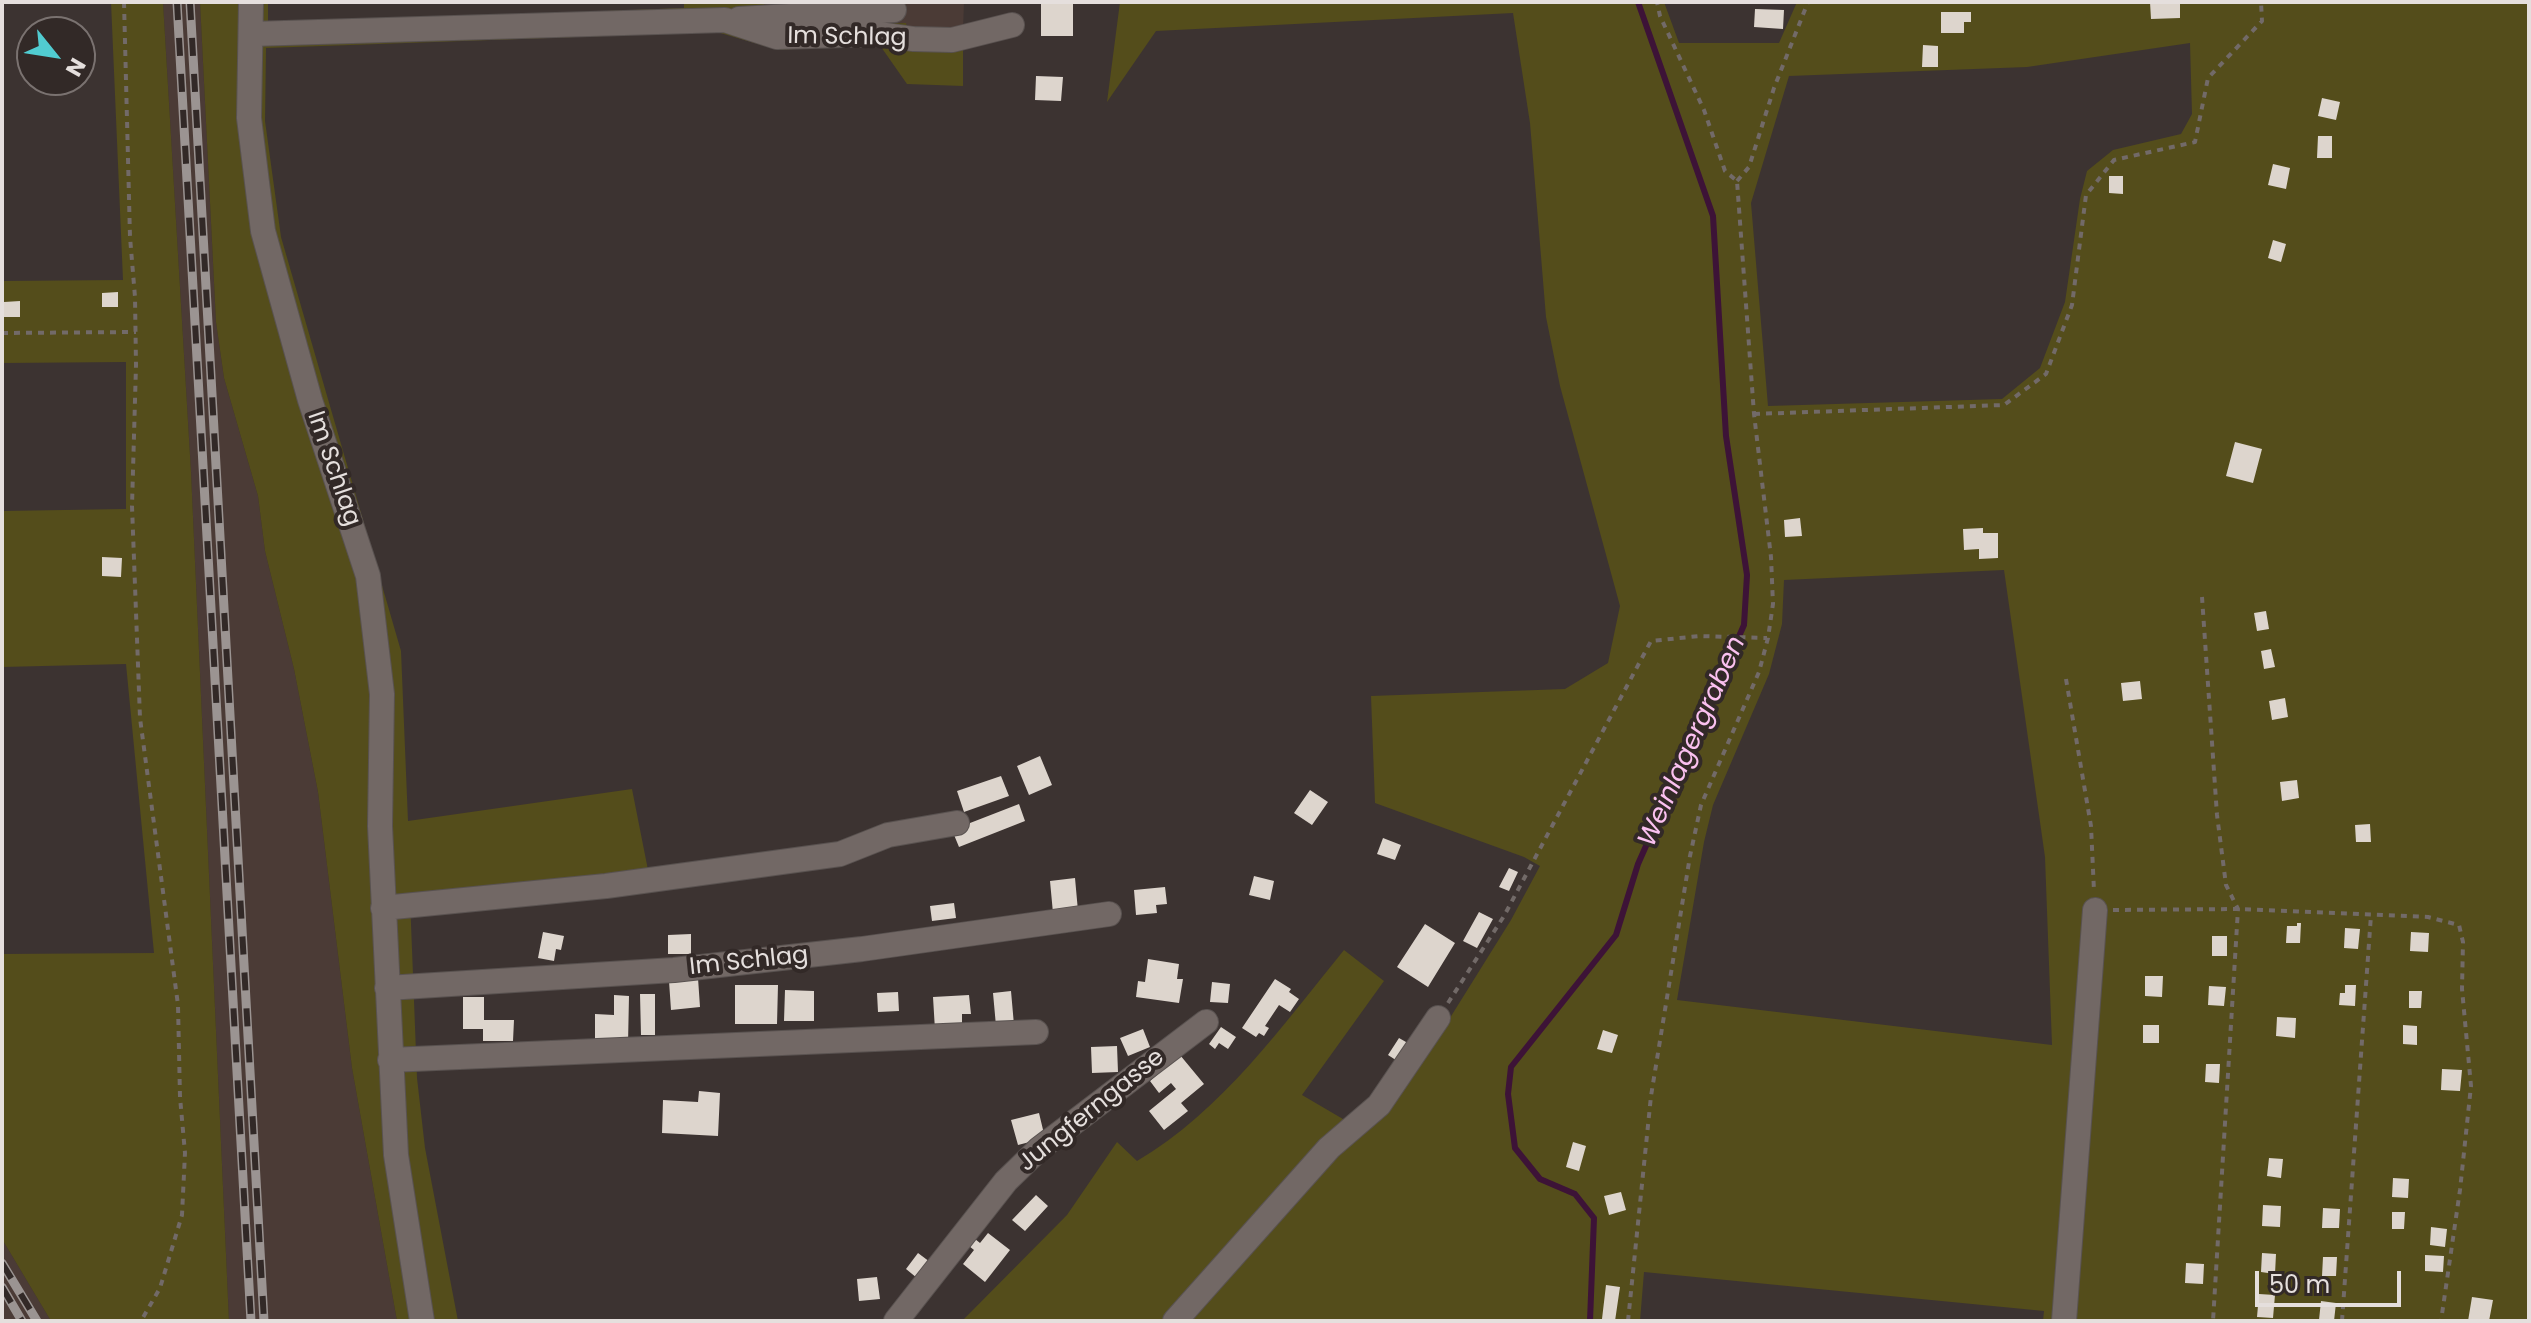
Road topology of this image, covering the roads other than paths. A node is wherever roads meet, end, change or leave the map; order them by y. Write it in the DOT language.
graph roads {
  1 [pos="251,2"];
  2 [pos="894,10"];
  3 [pos="725,20"];
  4 [pos="1012,25"];
  5 [pos="251,34"];
  6 [pos="957,823"];
  7 [pos="383,908"];
  8 [pos="2095,910"];
  9 [pos="1109,914"];
  10 [pos="387,988"];
  11 [pos="1438,1018"];
  12 [pos="1206,1022"];
  13 [pos="1036,1032"];
  14 [pos="390,1060"];
  15 [pos="422,1321"];
  16 [pos="896,1321"];
  17 [pos="1175,1321"];
  18 [pos="2064,1321"];
  1 -- 5 [label="street, Im Schlag"];
  2 -- 3 [label="street"];
  3 -- 4 [label="street, Im Schlag"];
  3 -- 5 [label="street, Im Schlag"];
  5 -- 7 [label="street, Im Schlag"];
  6 -- 7 [label="street"];
  7 -- 10 [label="street, Im Schlag"];
  8 -- 18 [label="street"];
  9 -- 10 [label="street, Im Schlag"];
  10 -- 14 [label="street, Im Schlag"];
  11 -- 17 [label="street"];
  12 -- 16 [label="street, Jungferngasse"];
  13 -- 14 [label="street"];
  14 -- 15 [label="street, Im Schlag"];
}
